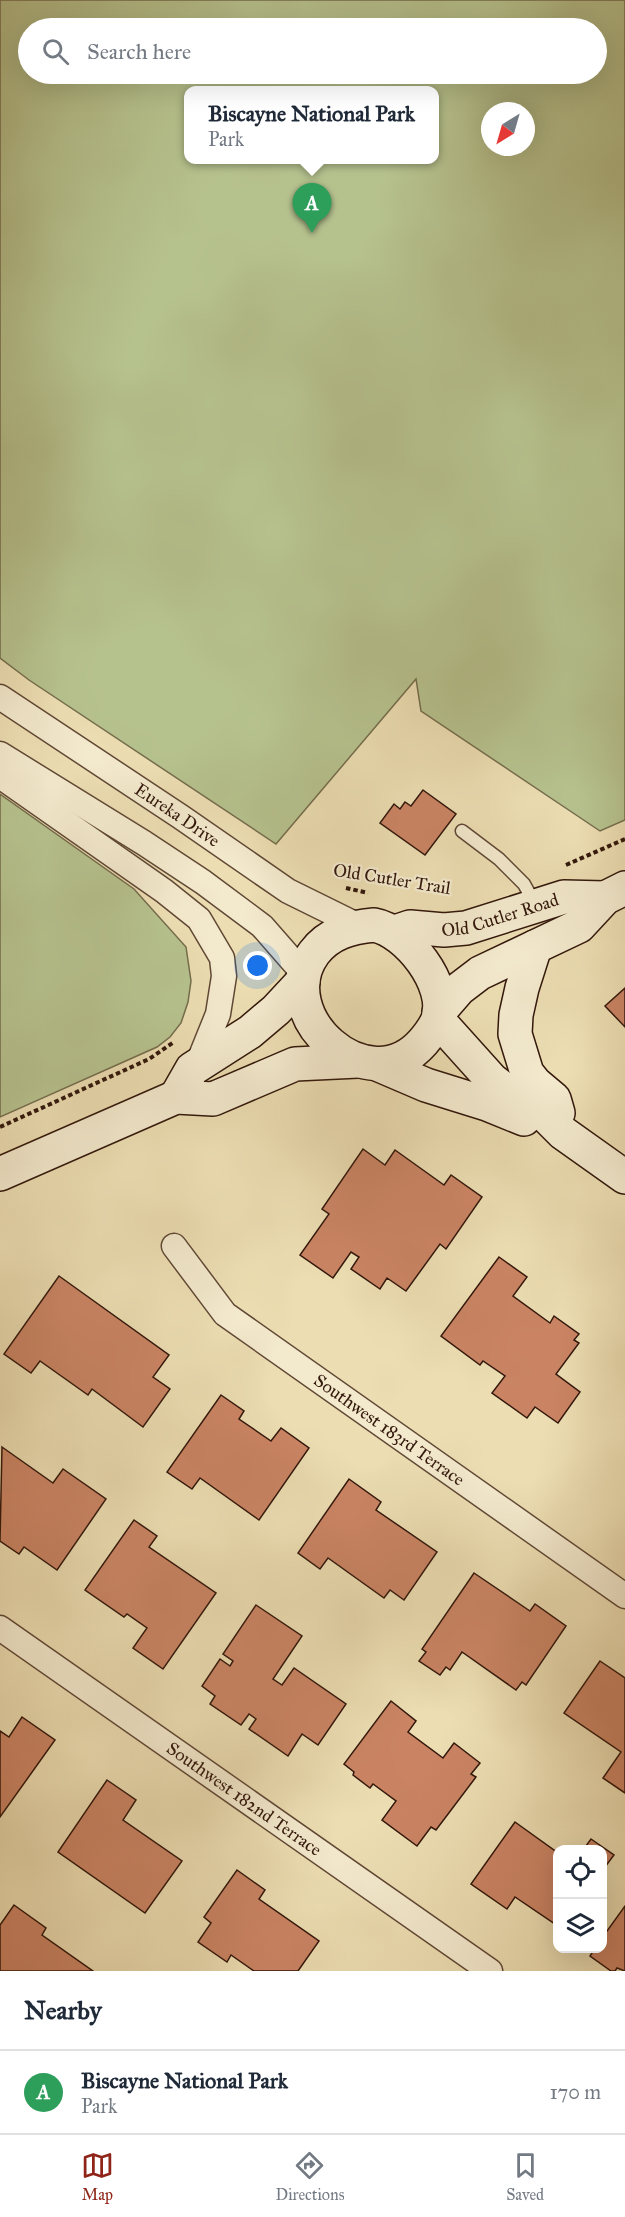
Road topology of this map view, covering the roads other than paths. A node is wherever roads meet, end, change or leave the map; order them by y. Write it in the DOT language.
graph roads {
  1 [pos="0,697"];
  2 [pos="0,754"];
  3 [pos="0,776"];
  4 [pos="462,831"];
  5 [pos="615,893"];
  6 [pos="531,895"];
  7 [pos="359,926"];
  8 [pos="394,932"];
  9 [pos="535,947"];
  10 [pos="303,977"];
  11 [pos="439,1016"];
  12 [pos="367,1063"];
  13 [pos="197,1066"];
  14 [pos="176,1097"];
  15 [pos="562,1132"];
  16 [pos="0,1174"];
  17 [pos="625,1177"];
  18 [pos="174,1246"];
  19 [pos="625,1596"];
  20 [pos="0,1628"];
  21 [pos="489,1971"];
  1 -- 7 [label="street, Eureka Drive"];
  2 -- 10 [label="street"];
  3 -- 13 [label="street"];
  4 -- 6 [label="lane"];
  5 -- 6 [label="main road, Old Cutler Road"];
  5 -- 9 [label="main road, Old Cutler Road"];
  6 -- 8 [label="main road, Old Cutler Road"];
  7 -- 8 [label="main road"];
  7 -- 10 [label="main road"];
  8 -- 11 [label="main road"];
  9 -- 11 [label="main road, Old Cutler Road"];
  9 -- 15 [label="main road"];
  10 -- 12 [label="main road"];
  10 -- 13 [label="main road"];
  11 -- 12 [label="main road"];
  11 -- 15 [label="main road"];
  12 -- 14 [label="main road"];
  12 -- 15 [label="main road"];
  13 -- 14 [label="main road"];
  14 -- 16 [label="main road"];
  15 -- 17 [label="main road"];
  18 -- 19 [label="street, Southwest 183rd Terrace"];
  20 -- 21 [label="street, Southwest 182nd Terrace"];
}
